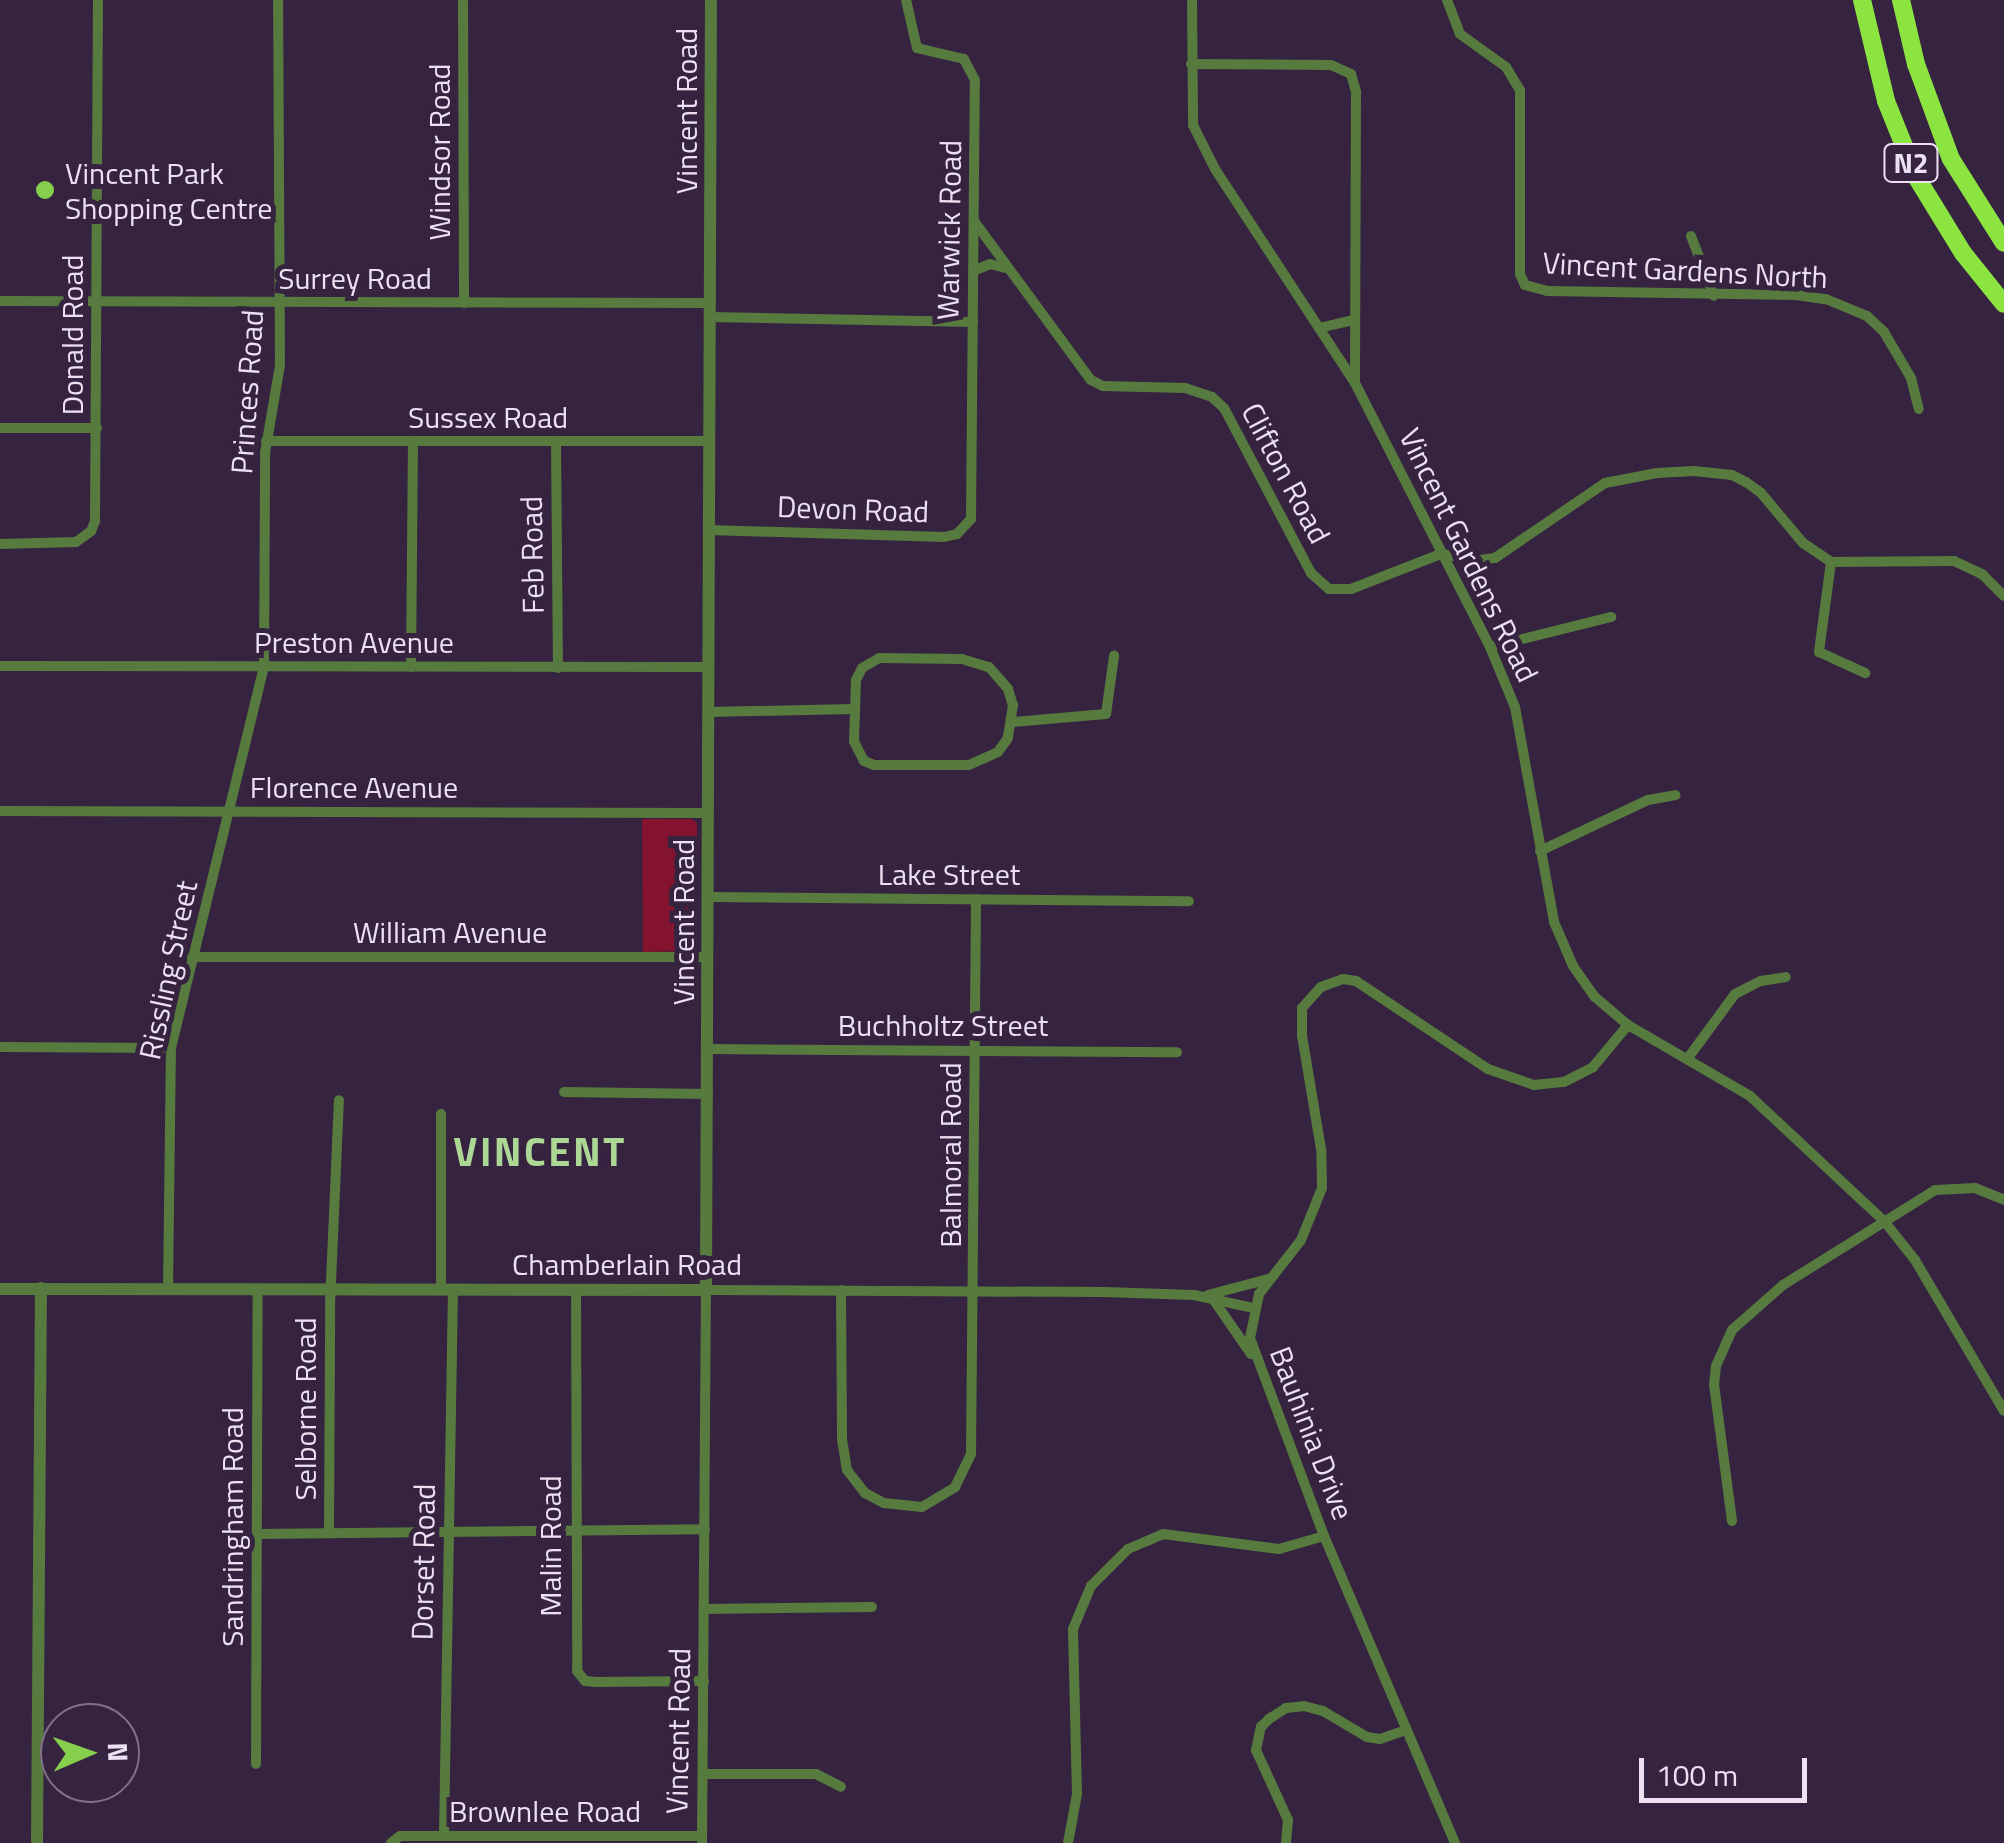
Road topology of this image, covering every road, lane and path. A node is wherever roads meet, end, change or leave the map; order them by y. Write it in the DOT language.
graph roads {
  1 [pos="98,0"];
  2 [pos="278,0"];
  3 [pos="463,0"];
  4 [pos="712,0"];
  5 [pos="906,0"];
  6 [pos="1192,0"];
  7 [pos="1446,0"];
  8 [pos="1862,0"];
  9 [pos="1901,0"];
  10 [pos="1191,64"];
  11 [pos="974,221"];
  12 [pos="1691,236"];
  13 [pos="2004,243"];
  14 [pos="1008,268"];
  15 [pos="974,270"];
  16 [pos="1714,296"];
  17 [pos="96,300"];
  18 [pos="0,301"];
  19 [pos="279,302"];
  20 [pos="464,303"];
  21 [pos="2004,304"];
  22 [pos="710,310"];
  23 [pos="1355,320"];
  24 [pos="973,322"];
  25 [pos="1319,328"];
  26 [pos="1354,383"];
  27 [pos="1919,409"];
  28 [pos="0,428"];
  29 [pos="97,428"];
  30 [pos="710,440"];
  31 [pos="266,441"];
  32 [pos="412,442"];
  33 [pos="556,442"];
  34 [pos="973,503"];
  35 [pos="709,530"];
  36 [pos="0,544"];
  37 [pos="1441,554"];
  38 [pos="1831,562"];
  39 [pos="2004,596"];
  40 [pos="1611,616"];
  41 [pos="1490,647"];
  42 [pos="1114,656"];
  43 [pos="0,666"];
  44 [pos="264,667"];
  45 [pos="411,667"];
  46 [pos="708,667"];
  47 [pos="558,668"];
  48 [pos="1865,673"];
  49 [pos="852,709"];
  50 [pos="708,712"];
  51 [pos="1013,722"];
  52 [pos="1676,795"];
  53 [pos="0,811"];
  54 [pos="230,812"];
  55 [pos="708,813"];
  56 [pos="1540,850"];
  57 [pos="709,897"];
  58 [pos="976,899"];
  59 [pos="1188,901"];
  60 [pos="192,956"];
  61 [pos="708,957"];
  62 [pos="1786,977"];
  63 [pos="1628,1025"];
  64 [pos="0,1047"];
  65 [pos="171,1048"];
  66 [pos="708,1049"];
  67 [pos="976,1050"];
  68 [pos="1177,1052"];
  69 [pos="1688,1058"];
  70 [pos="564,1092"];
  71 [pos="708,1094"];
  72 [pos="339,1100"];
  73 [pos="441,1114"];
  74 [pos="2004,1200"];
  75 [pos="1884,1221"];
  76 [pos="1270,1278"];
  77 [pos="41,1288"];
  78 [pos="334,1288"];
  79 [pos="0,1289"];
  80 [pos="447,1289"];
  81 [pos="168,1290"];
  82 [pos="258,1290"];
  83 [pos="576,1290"];
  84 [pos="706,1290"];
  85 [pos="841,1290"];
  86 [pos="974,1291"];
  87 [pos="1208,1298"];
  88 [pos="1253,1308"];
  89 [pos="1257,1362"];
  90 [pos="2004,1411"];
  91 [pos="1732,1521"];
  92 [pos="705,1529"];
  93 [pos="329,1532"];
  94 [pos="575,1532"];
  95 [pos="257,1534"];
  96 [pos="449,1534"];
  97 [pos="1324,1536"];
  98 [pos="872,1606"];
  99 [pos="704,1609"];
  100 [pos="704,1680"];
  101 [pos="1406,1730"];
  102 [pos="256,1764"];
  103 [pos="704,1774"];
  104 [pos="841,1787"];
  105 [pos="444,1835"];
  106 [pos="702,1839"];
  107 [pos="37,1843"];
  108 [pos="391,1843"];
  109 [pos="1068,1843"];
  110 [pos="1286,1843"];
  111 [pos="1455,1843"];
  1 -- 17 [label="street, Donald Road"];
  2 -- 19 [label="street, Princes Road"];
  3 -- 20 [label="street, Windsor Road"];
  4 -- 22 [label="street, Vincent Road"];
  5 -- 11 [label="street, Warwick Road"];
  6 -- 10 [label="street, Vincent Gardens Road"];
  7 -- 16 [label="street, Vincent Gardens North"];
  8 -- 21 [label="highway, N2"];
  9 -- 13 [label="highway, N2"];
  10 -- 23 [label="street"];
  10 -- 25 [label="street, Vincent Gardens Road"];
  11 -- 14 [label="street, Clifton Road"];
  11 -- 15 [label="street, Warwick Road"];
  12 -- 16 [label="street"];
  14 -- 15 [label="street"];
  14 -- 37 [label="street, Clifton Road"];
  15 -- 24 [label="street, Warwick Road"];
  16 -- 27 [label="street, Vincent Gardens North"];
  17 -- 18 [label="street, Surrey Road"];
  17 -- 19 [label="street, Surrey Road"];
  17 -- 29 [label="street, Donald Road"];
  19 -- 20 [label="street, Surrey Road"];
  19 -- 31 [label="street, Princes Road"];
  20 -- 22 [label="street, Surrey Road"];
  22 -- 24 [label="street, Surrey Road"];
  22 -- 30 [label="street, Vincent Road"];
  23 -- 25 [label="street"];
  23 -- 26 [label="street"];
  24 -- 34 [label="street, Warwick Road"];
  25 -- 26 [label="street, Vincent Gardens Road"];
  26 -- 37 [label="street, Vincent Gardens Road"];
  28 -- 29 [label="street"];
  29 -- 36 [label="street, Donald Road"];
  30 -- 33 [label="street, Sussex Road"];
  30 -- 35 [label="street, Vincent Road"];
  31 -- 32 [label="street, Sussex Road"];
  31 -- 44 [label="street, Princes Road"];
  32 -- 33 [label="street, Sussex Road"];
  32 -- 45 [label="street"];
  33 -- 47 [label="street, Feb Road"];
  34 -- 35 [label="street, Devon Road"];
  35 -- 46 [label="street, Vincent Road"];
  37 -- 38 [label="street"];
  37 -- 41 [label="street, Vincent Gardens Road"];
  38 -- 39 [label="street"];
  38 -- 48 [label="street"];
  40 -- 41 [label="street"];
  41 -- 56 [label="street, Vincent Gardens Road"];
  42 -- 51 [label="street"];
  43 -- 44 [label="street, Preston Avenue"];
  44 -- 45 [label="street, Preston Avenue"];
  44 -- 54 [label="street, Rissling Street"];
  45 -- 47 [label="street, Preston Avenue"];
  46 -- 47 [label="street, Preston Avenue"];
  46 -- 50 [label="street, Vincent Road"];
  49 -- 50 [label="street"];
  49 -- 51 [label="street"];
  49 -- 51 [label="street"];
  50 -- 55 [label="street, Vincent Road"];
  52 -- 56 [label="street"];
  53 -- 54 [label="street, Florence Avenue"];
  54 -- 55 [label="street, Florence Avenue"];
  54 -- 60 [label="street, Rissling Street"];
  55 -- 57 [label="street, Vincent Road"];
  56 -- 63 [label="street, Vincent Gardens Road"];
  57 -- 58 [label="street, Lake Street"];
  57 -- 61 [label="street, Vincent Road"];
  58 -- 59 [label="street, Lake Street"];
  58 -- 67 [label="street, Balmoral Road"];
  60 -- 61 [label="street, William Avenue"];
  60 -- 65 [label="street, Rissling Street"];
  61 -- 66 [label="street, Vincent Road"];
  62 -- 69 [label="street"];
  63 -- 69 [label="street, Vincent Gardens Road"];
  63 -- 76 [label="street"];
  64 -- 65 [label="street"];
  65 -- 81 [label="street, Rissling Street"];
  66 -- 67 [label="street, Buchholtz Street"];
  66 -- 71 [label="street, Vincent Road"];
  67 -- 68 [label="street, Buchholtz Street"];
  67 -- 86 [label="street, Balmoral Road"];
  69 -- 75 [label="street, Vincent Gardens Road"];
  70 -- 71 [label="street"];
  71 -- 84 [label="street, Vincent Road"];
  72 -- 78 [label="street, Selborne Road"];
  73 -- 80 [label="street, Dorset Road"];
  74 -- 75 [label="street"];
  75 -- 90 [label="street, Vincent Gardens Road"];
  75 -- 91 [label="street"];
  76 -- 87 [label="street"];
  76 -- 88 [label="street"];
  77 -- 79 [label="street, Chamberlain Road"];
  77 -- 81 [label="street, Chamberlain Road"];
  77 -- 107 [label="street"];
  78 -- 80 [label="street, Chamberlain Road"];
  78 -- 82 [label="street, Chamberlain Road"];
  78 -- 93 [label="street, Selborne Road"];
  80 -- 83 [label="street, Chamberlain Road"];
  80 -- 96 [label="street, Dorset Road"];
  81 -- 82 [label="street, Chamberlain Road"];
  82 -- 95 [label="street, Sandringham Road"];
  83 -- 84 [label="street, Chamberlain Road"];
  83 -- 94 [label="street, Malin Road"];
  84 -- 85 [label="street, Chamberlain Road"];
  84 -- 92 [label="street, Vincent Road"];
  85 -- 86 [label="street, Chamberlain Road"];
  85 -- 86 [label="street, Balmoral Road"];
  86 -- 87 [label="street, Chamberlain Road"];
  87 -- 88 [label="street, Chamberlain Road"];
  87 -- 89 [label="street"];
  88 -- 89 [label="street, Bauhinia Drive"];
  89 -- 97 [label="street, Bauhinia Drive"];
  92 -- 94 [label="street"];
  92 -- 99 [label="street, Vincent Road"];
  93 -- 95 [label="street"];
  93 -- 96 [label="street"];
  94 -- 96 [label="street"];
  94 -- 100 [label="street, Malin Road"];
  95 -- 102 [label="street, Sandringham Road"];
  96 -- 105 [label="street, Dorset Road"];
  97 -- 101 [label="street, Bauhinia Drive"];
  97 -- 109 [label="street"];
  98 -- 99 [label="street"];
  99 -- 100 [label="street, Vincent Road"];
  100 -- 103 [label="street, Vincent Road"];
  101 -- 110 [label="street"];
  101 -- 111 [label="street, Bauhinia Drive"];
  103 -- 104 [label="street"];
  103 -- 106 [label="street, Vincent Road"];
  105 -- 106 [label="street, Brownlee Road"];
  105 -- 108 [label="street, Brownlee Road"];
}
